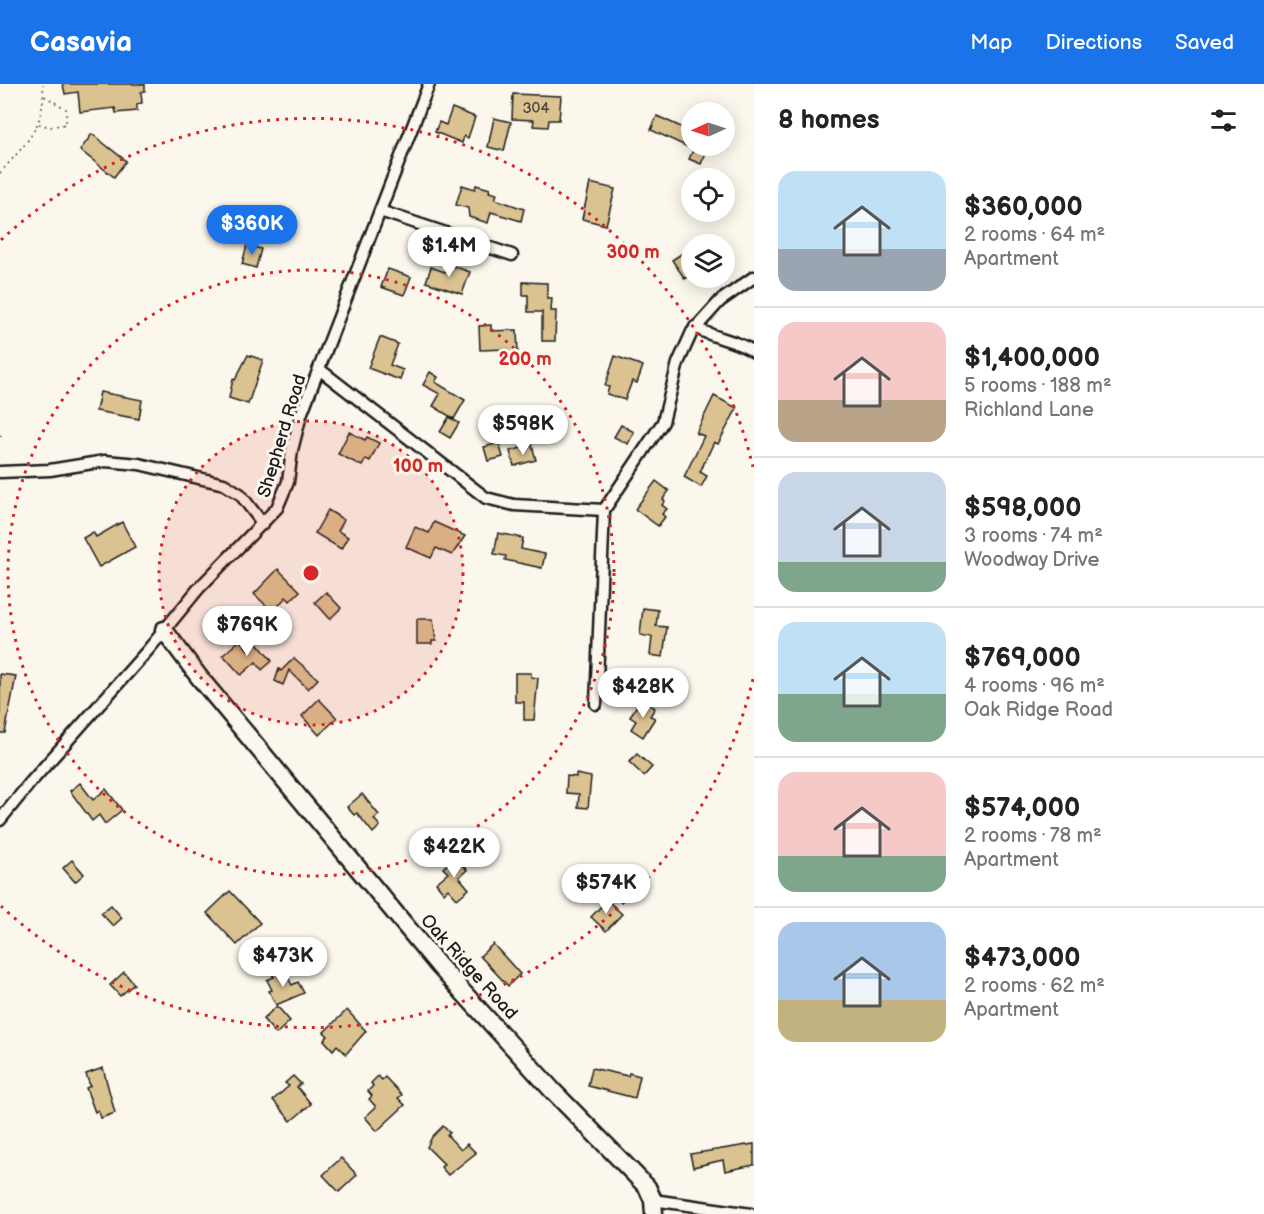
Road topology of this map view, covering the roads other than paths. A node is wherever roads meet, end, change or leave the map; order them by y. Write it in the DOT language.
graph roads {
  1 [pos="429,84"];
  2 [pos="380,211"];
  3 [pos="512,255"];
  4 [pos="754,277"];
  5 [pos="695,327"];
  6 [pos="754,352"];
  7 [pos="319,369"];
  8 [pos="0,472"];
  9 [pos="604,510"];
  10 [pos="263,524"];
  11 [pos="164,630"];
  12 [pos="596,704"];
  13 [pos="0,820"];
  14 [pos="653,1207"];
  15 [pos="751,1214"];
  1 -- 2 [label="street, Shepherd Road"];
  2 -- 3 [label="street"];
  2 -- 7 [label="street, Shepherd Road"];
  4 -- 5 [label="street"];
  5 -- 6 [label="street"];
  5 -- 9 [label="street"];
  7 -- 9 [label="street"];
  7 -- 10 [label="street, Shepherd Road"];
  8 -- 10 [label="street"];
  9 -- 12 [label="street"];
  10 -- 11 [label="street, Shepherd Road"];
  11 -- 13 [label="street, Shepherd Road"];
  11 -- 14 [label="street, Oak Ridge Road"];
  14 -- 15 [label="street"];
}
